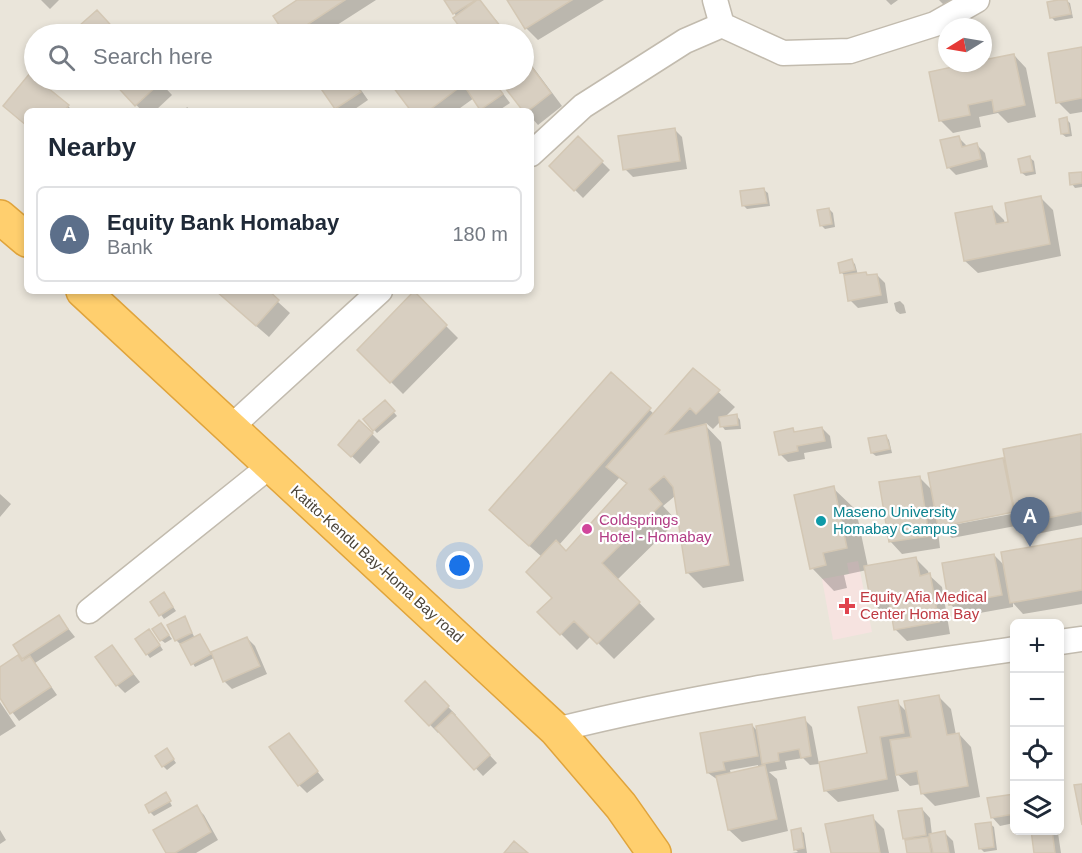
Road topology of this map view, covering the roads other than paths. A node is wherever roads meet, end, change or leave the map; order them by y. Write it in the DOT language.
graph roads {
  1 [pos="716,0"];
  2 [pos="977,0"];
  3 [pos="722,25"];
  4 [pos="534,151"];
  5 [pos="0,217"];
  6 [pos="24,237"];
  7 [pos="86,294"];
  8 [pos="377,294"];
  9 [pos="230,428"];
  10 [pos="270,466"];
  11 [pos="89,611"];
  12 [pos="1082,639"];
  13 [pos="1064,641"];
  14 [pos="1010,650"];
  15 [pos="556,730"];
  16 [pos="654,853"];
  1 -- 3 [label="street"];
  2 -- 3 [label="street"];
  3 -- 4 [label="street"];
  5 -- 6 [label="highway"];
  7 -- 9 [label="highway, Katito-Kendu Bay-Homa Bay road"];
  8 -- 9 [label="street"];
  9 -- 10 [label="highway, Katito-Kendu Bay-Homa Bay road"];
  10 -- 11 [label="street"];
  10 -- 15 [label="highway, Katito-Kendu Bay-Homa Bay road"];
  12 -- 13 [label="street"];
  14 -- 15 [label="street"];
  15 -- 16 [label="highway, Katito-Kendu Bay-Homa Bay road"];
}
